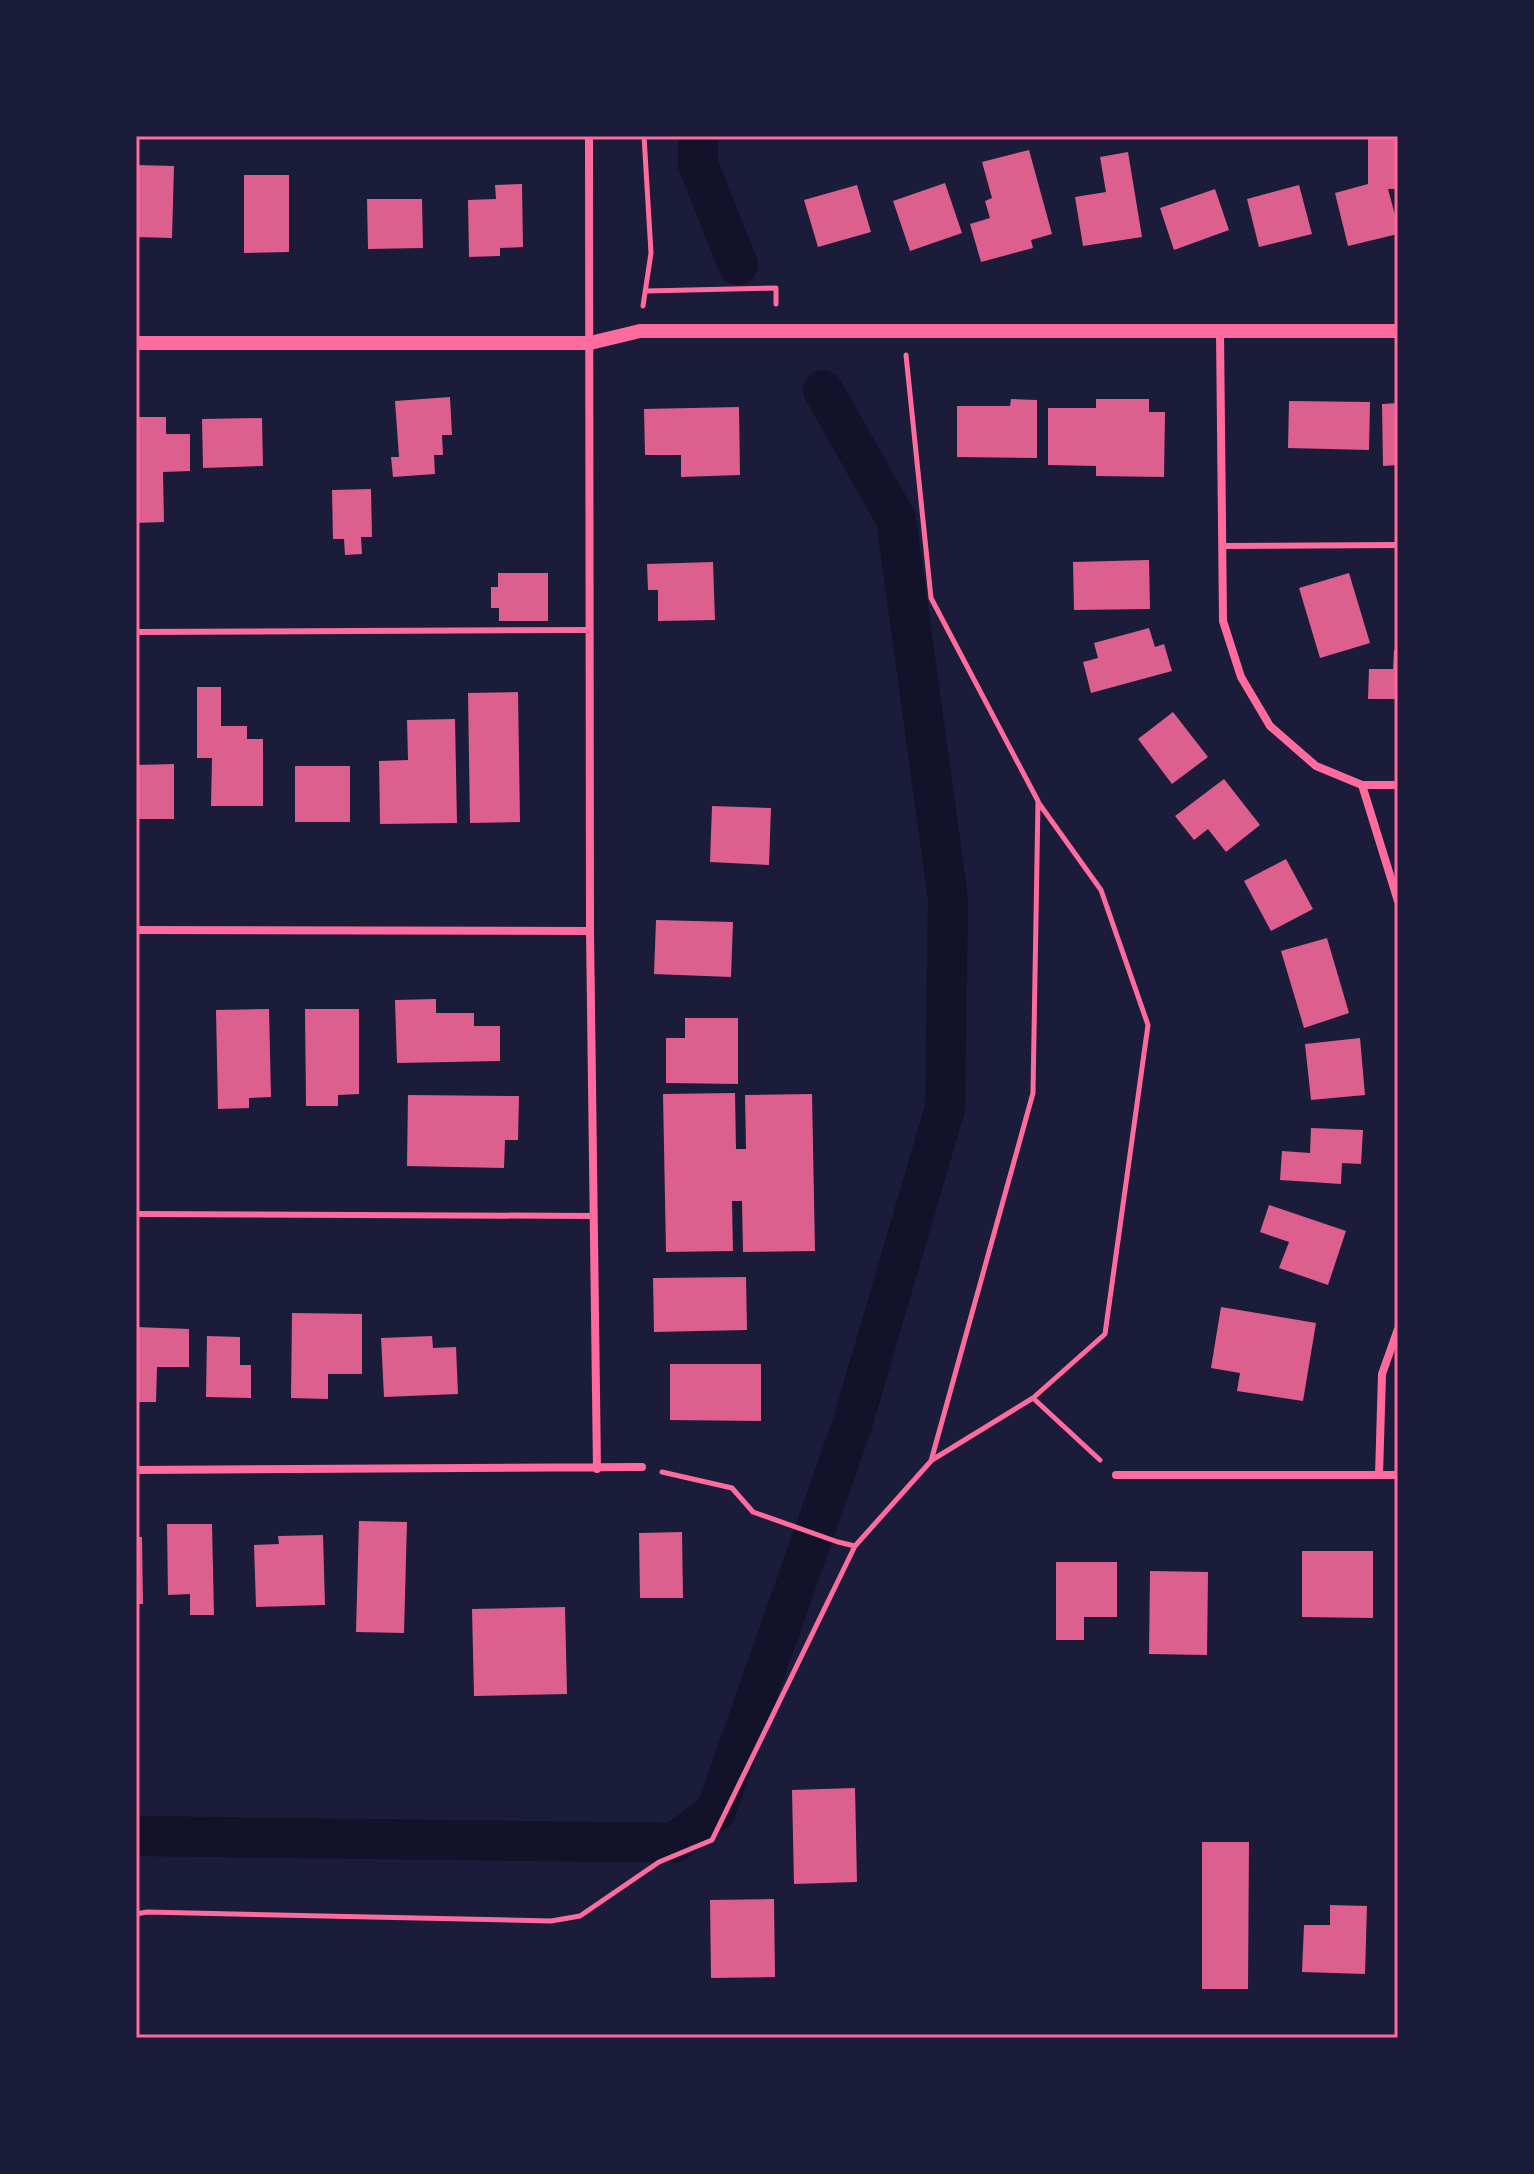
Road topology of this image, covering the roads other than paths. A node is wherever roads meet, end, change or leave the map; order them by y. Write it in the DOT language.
graph roads {
  1 [pos="589,136"];
  2 [pos="1398,331"];
  3 [pos="1220,332"];
  4 [pos="136,343"];
  5 [pos="590,343"];
  6 [pos="1398,545"];
  7 [pos="1222,546"];
  8 [pos="590,630"];
  9 [pos="136,632"];
  10 [pos="1362,785"];
  11 [pos="1398,785"];
  12 [pos="1398,901"];
  13 [pos="136,930"];
  14 [pos="590,931"];
  15 [pos="136,1214"];
  16 [pos="594,1216"];
  17 [pos="1398,1329"];
  18 [pos="642,1467"];
  19 [pos="597,1469"];
  20 [pos="136,1470"];
  21 [pos="1116,1475"];
  22 [pos="1379,1475"];
  23 [pos="1398,1475"];
  1 -- 5 [label="street"];
  2 -- 3 [label="street"];
  3 -- 5 [label="street"];
  3 -- 7 [label="street"];
  4 -- 5 [label="street"];
  5 -- 8 [label="street"];
  6 -- 7 [label="lane"];
  7 -- 10 [label="street"];
  8 -- 9 [label="lane"];
  8 -- 14 [label="street"];
  10 -- 11 [label="street"];
  10 -- 12 [label="street"];
  13 -- 14 [label="street"];
  14 -- 16 [label="street"];
  15 -- 16 [label="lane"];
  16 -- 19 [label="street"];
  17 -- 22 [label="street"];
  18 -- 19 [label="street"];
  19 -- 20 [label="street"];
  21 -- 22 [label="street"];
  22 -- 23 [label="street"];
}
